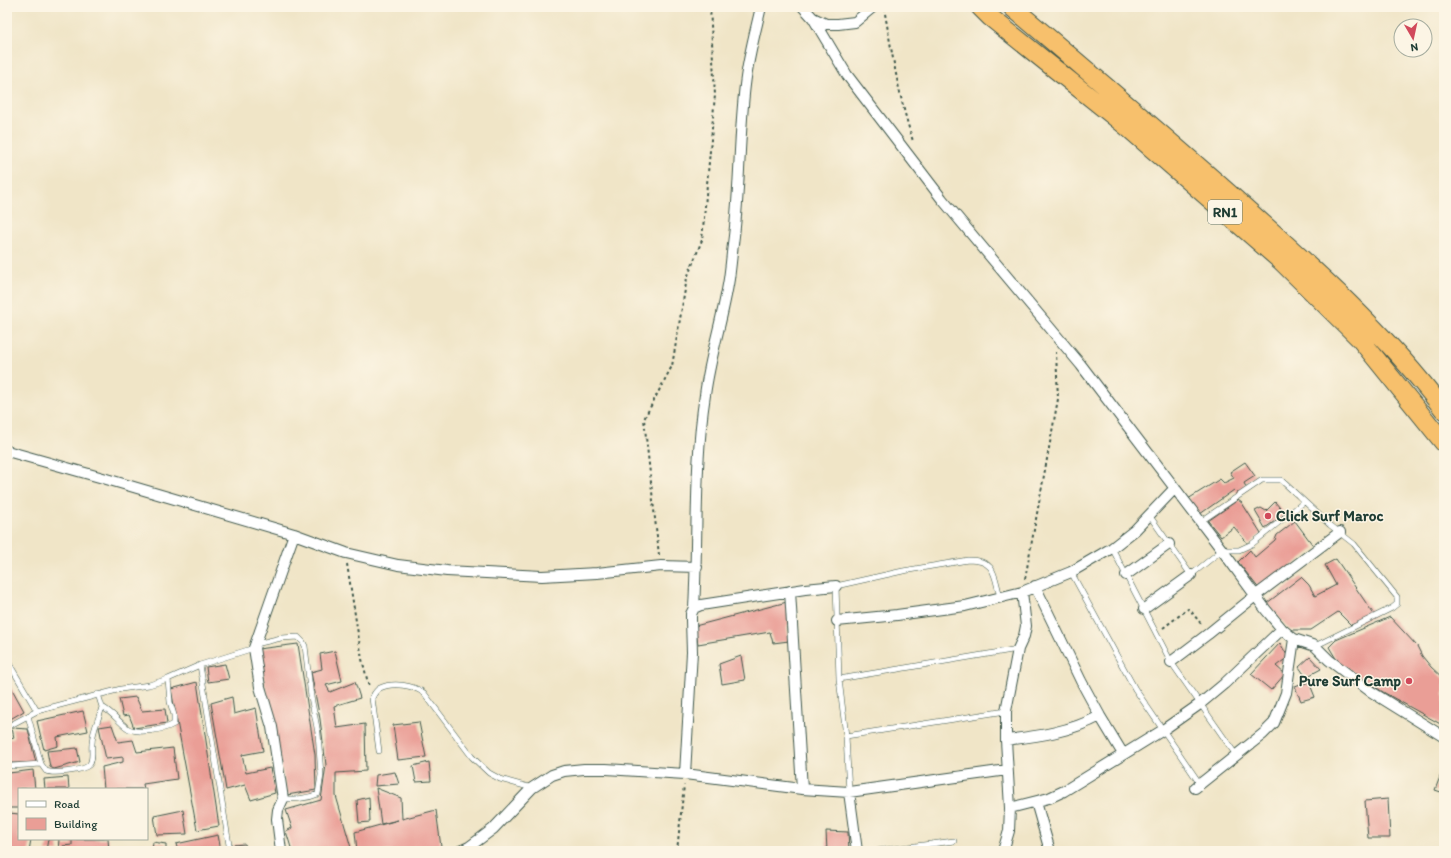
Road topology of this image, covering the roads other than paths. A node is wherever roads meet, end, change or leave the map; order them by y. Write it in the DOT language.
graph roads {
  1 [pos="761,7"];
  2 [pos="803,7"];
  3 [pos="873,7"];
  4 [pos="980,7"];
  5 [pos="1012,7"];
  6 [pos="813,18"];
  7 [pos="1444,410"];
  8 [pos="1444,443"];
  9 [pos="7,452"];
  10 [pos="1175,488"];
  11 [pos="1304,502"];
  12 [pos="1149,515"];
  13 [pos="1200,522"];
  14 [pos="1340,532"];
  15 [pos="294,534"];
  16 [pos="1169,544"];
  17 [pos="1112,548"];
  18 [pos="1222,550"];
  19 [pos="697,567"];
  20 [pos="1071,572"];
  21 [pos="1126,575"];
  22 [pos="1191,575"];
  23 [pos="836,586"];
  24 [pos="1035,586"];
  25 [pos="790,591"];
  26 [pos="1022,592"];
  27 [pos="1256,596"];
  28 [pos="1000,598"];
  29 [pos="694,608"];
  30 [pos="1144,609"];
  31 [pos="837,621"];
  32 [pos="1282,629"];
  33 [pos="1294,639"];
  34 [pos="254,646"];
  35 [pos="1315,646"];
  36 [pos="1018,649"];
  37 [pos="7,660"];
  38 [pos="1171,662"];
  39 [pos="200,665"];
  40 [pos="168,679"];
  41 [pos="839,679"];
  42 [pos="98,694"];
  43 [pos="1200,704"];
  44 [pos="102,707"];
  45 [pos="37,711"];
  46 [pos="1006,711"];
  47 [pos="28,716"];
  48 [pos="1100,716"];
  49 [pos="7,727"];
  50 [pos="1163,730"];
  51 [pos="846,736"];
  52 [pos="1444,737"];
  53 [pos="1006,740"];
  54 [pos="379,751"];
  55 [pos="1123,754"];
  56 [pos="1236,755"];
  57 [pos="41,764"];
  58 [pos="12,766"];
  59 [pos="1007,770"];
  60 [pos="685,774"];
  61 [pos="1197,786"];
  62 [pos="532,788"];
  63 [pos="802,789"];
  64 [pos="850,792"];
  65 [pos="283,799"];
  66 [pos="1036,802"];
  67 [pos="1010,808"];
  68 [pos="954,841"];
  69 [pos="230,851"];
  70 [pos="281,851"];
  71 [pos="460,851"];
  72 [pos="857,851"];
  73 [pos="877,851"];
  74 [pos="1003,851"];
  75 [pos="1050,851"];
  1 -- 19 [label="street"];
  2 -- 6 [label="street"];
  3 -- 6 [label="street"];
  4 -- 8 [label="highway, RN1"];
  5 -- 7 [label="highway, RN1"];
  6 -- 10 [label="street"];
  9 -- 15 [label="street"];
  10 -- 12 [label="street"];
  10 -- 13 [label="street"];
  11 -- 13 [label="lane"];
  11 -- 14 [label="lane"];
  11 -- 18 [label="lane"];
  12 -- 16 [label="lane"];
  12 -- 17 [label="street"];
  13 -- 18 [label="street"];
  14 -- 27 [label="street"];
  14 -- 35 [label="lane"];
  15 -- 19 [label="street"];
  15 -- 34 [label="street"];
  16 -- 21 [label="street"];
  16 -- 22 [label="lane"];
  17 -- 20 [label="street"];
  17 -- 21 [label="lane"];
  18 -- 22 [label="lane"];
  18 -- 27 [label="street"];
  19 -- 29 [label="street"];
  20 -- 24 [label="street"];
  20 -- 50 [label="lane"];
  21 -- 30 [label="lane"];
  22 -- 30 [label="street"];
  23 -- 25 [label="street"];
  23 -- 28 [label="lane"];
  23 -- 31 [label="lane"];
  24 -- 26 [label="street"];
  24 -- 48 [label="street"];
  25 -- 29 [label="street"];
  25 -- 63 [label="street"];
  26 -- 28 [label="street"];
  26 -- 36 [label="street"];
  27 -- 32 [label="street"];
  27 -- 38 [label="street"];
  28 -- 31 [label="street"];
  29 -- 60 [label="street"];
  30 -- 38 [label="lane"];
  31 -- 41 [label="lane"];
  32 -- 33 [label="street"];
  32 -- 43 [label="street"];
  33 -- 35 [label="street"];
  33 -- 56 [label="street"];
  34 -- 39 [label="lane"];
  34 -- 65 [label="street"];
  34 -- 65 [label="lane"];
  35 -- 52 [label="street"];
  36 -- 41 [label="lane"];
  36 -- 46 [label="street"];
  37 -- 45 [label="lane"];
  38 -- 43 [label="lane"];
  39 -- 40 [label="lane"];
  39 -- 69 [label="lane"];
  40 -- 42 [label="lane"];
  40 -- 44 [label="lane"];
  41 -- 51 [label="lane"];
  42 -- 44 [label="lane"];
  42 -- 45 [label="lane"];
  43 -- 50 [label="street"];
  43 -- 56 [label="lane"];
  44 -- 57 [label="lane"];
  45 -- 47 [label="lane"];
  46 -- 51 [label="lane"];
  46 -- 53 [label="street"];
  47 -- 49 [label="lane"];
  47 -- 57 [label="lane"];
  48 -- 53 [label="street"];
  48 -- 55 [label="street"];
  50 -- 55 [label="street"];
  50 -- 61 [label="lane"];
  51 -- 64 [label="lane"];
  53 -- 59 [label="street"];
  54 -- 62 [label="lane"];
  55 -- 66 [label="street"];
  56 -- 61 [label="street"];
  57 -- 58 [label="lane"];
  59 -- 64 [label="street"];
  59 -- 67 [label="street"];
  60 -- 62 [label="street"];
  60 -- 63 [label="street"];
  62 -- 71 [label="street"];
  63 -- 64 [label="street"];
  64 -- 72 [label="street"];
  65 -- 70 [label="street"];
  66 -- 67 [label="street"];
  66 -- 75 [label="street"];
  67 -- 74 [label="street"];
  68 -- 73 [label="lane"];
}
